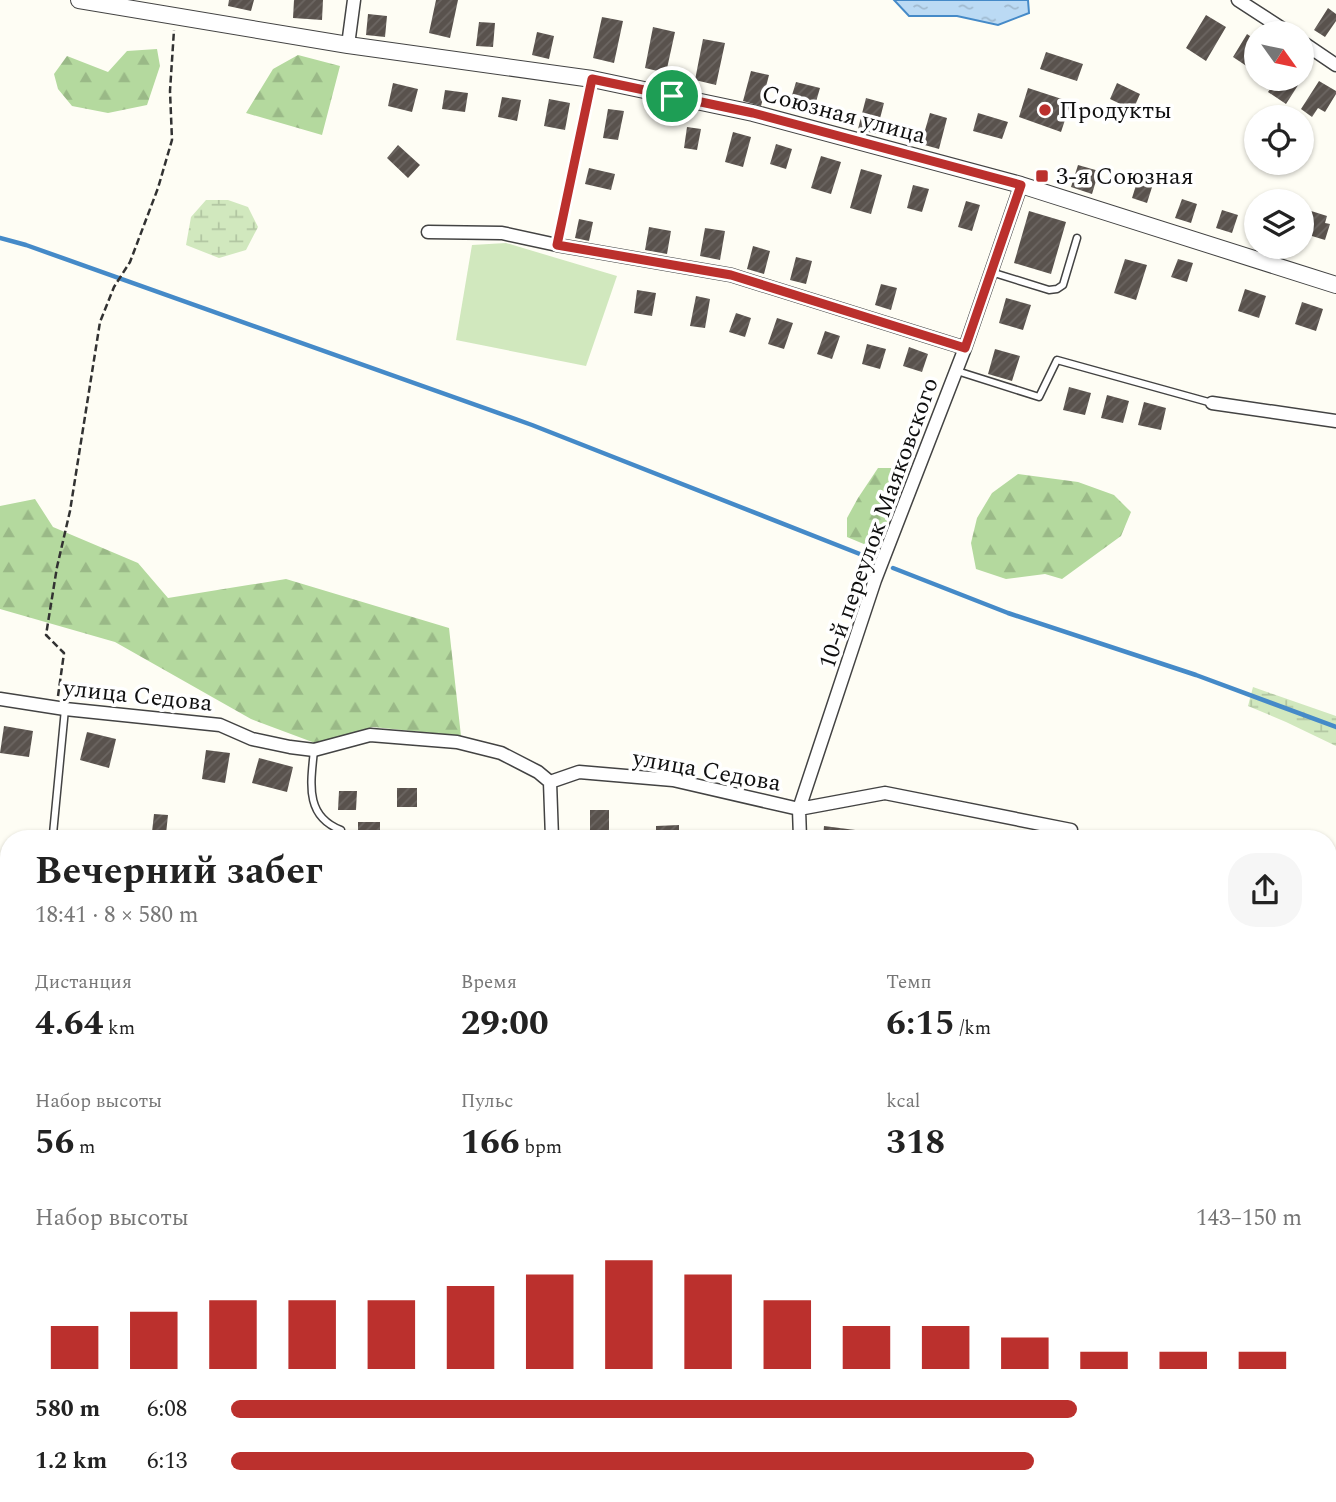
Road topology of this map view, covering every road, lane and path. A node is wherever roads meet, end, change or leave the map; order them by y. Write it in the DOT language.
graph roads {
  1 [pos="79,0"];
  2 [pos="354,0"];
  3 [pos="1238,0"];
  4 [pos="174,16"];
  5 [pos="1270,21"];
  6 [pos="348,46"];
  7 [pos="1314,50"];
  8 [pos="1336,65"];
  9 [pos="592,79"];
  10 [pos="1021,185"];
  11 [pos="428,232"];
  12 [pos="1077,238"];
  13 [pos="557,245"];
  14 [pos="991,272"];
  15 [pos="1336,285"];
  16 [pos="965,348"];
  17 [pos="957,371"];
  18 [pos="1212,403"];
  19 [pos="1336,421"];
  20 [pos="0,699"];
  21 [pos="61,708"];
  22 [pos="314,750"];
  23 [pos="550,782"];
  24 [pos="799,808"];
  25 [pos="53,830"];
  26 [pos="341,830"];
  27 [pos="551,830"];
  28 [pos="800,830"];
  29 [pos="1039,830"];
  1 -- 4 [label="street, Союзная улица"];
  2 -- 6 [label="street"];
  3 -- 5 [label="street"];
  4 -- 6 [label="street, Союзная улица"];
  4 -- 21 [label="path"];
  6 -- 9 [label="street, Союзная улица"];
  7 -- 8 [label="street"];
  9 -- 10 [label="street, Союзная улица"];
  9 -- 13 [label="lane"];
  10 -- 14 [label="street, 10-й переулок Маяковского"];
  10 -- 15 [label="street, Союзная улица"];
  11 -- 13 [label="street"];
  12 -- 14 [label="lane"];
  13 -- 16 [label="street"];
  14 -- 16 [label="street, 10-й переулок Маяковского"];
  16 -- 17 [label="street, 10-й переулок Маяковского"];
  17 -- 18 [label="lane"];
  17 -- 24 [label="street, 10-й переулок Маяковского"];
  18 -- 19 [label="street"];
  20 -- 21 [label="street, улица Седова"];
  21 -- 22 [label="street, улица Седова"];
  21 -- 25 [label="lane"];
  22 -- 23 [label="street, улица Седова"];
  22 -- 26 [label="lane"];
  23 -- 24 [label="street, улица Седова"];
  23 -- 27 [label="street"];
  24 -- 28 [label="street, 10-й переулок Маяковского"];
  24 -- 29 [label="street, улица Седова"];
}
